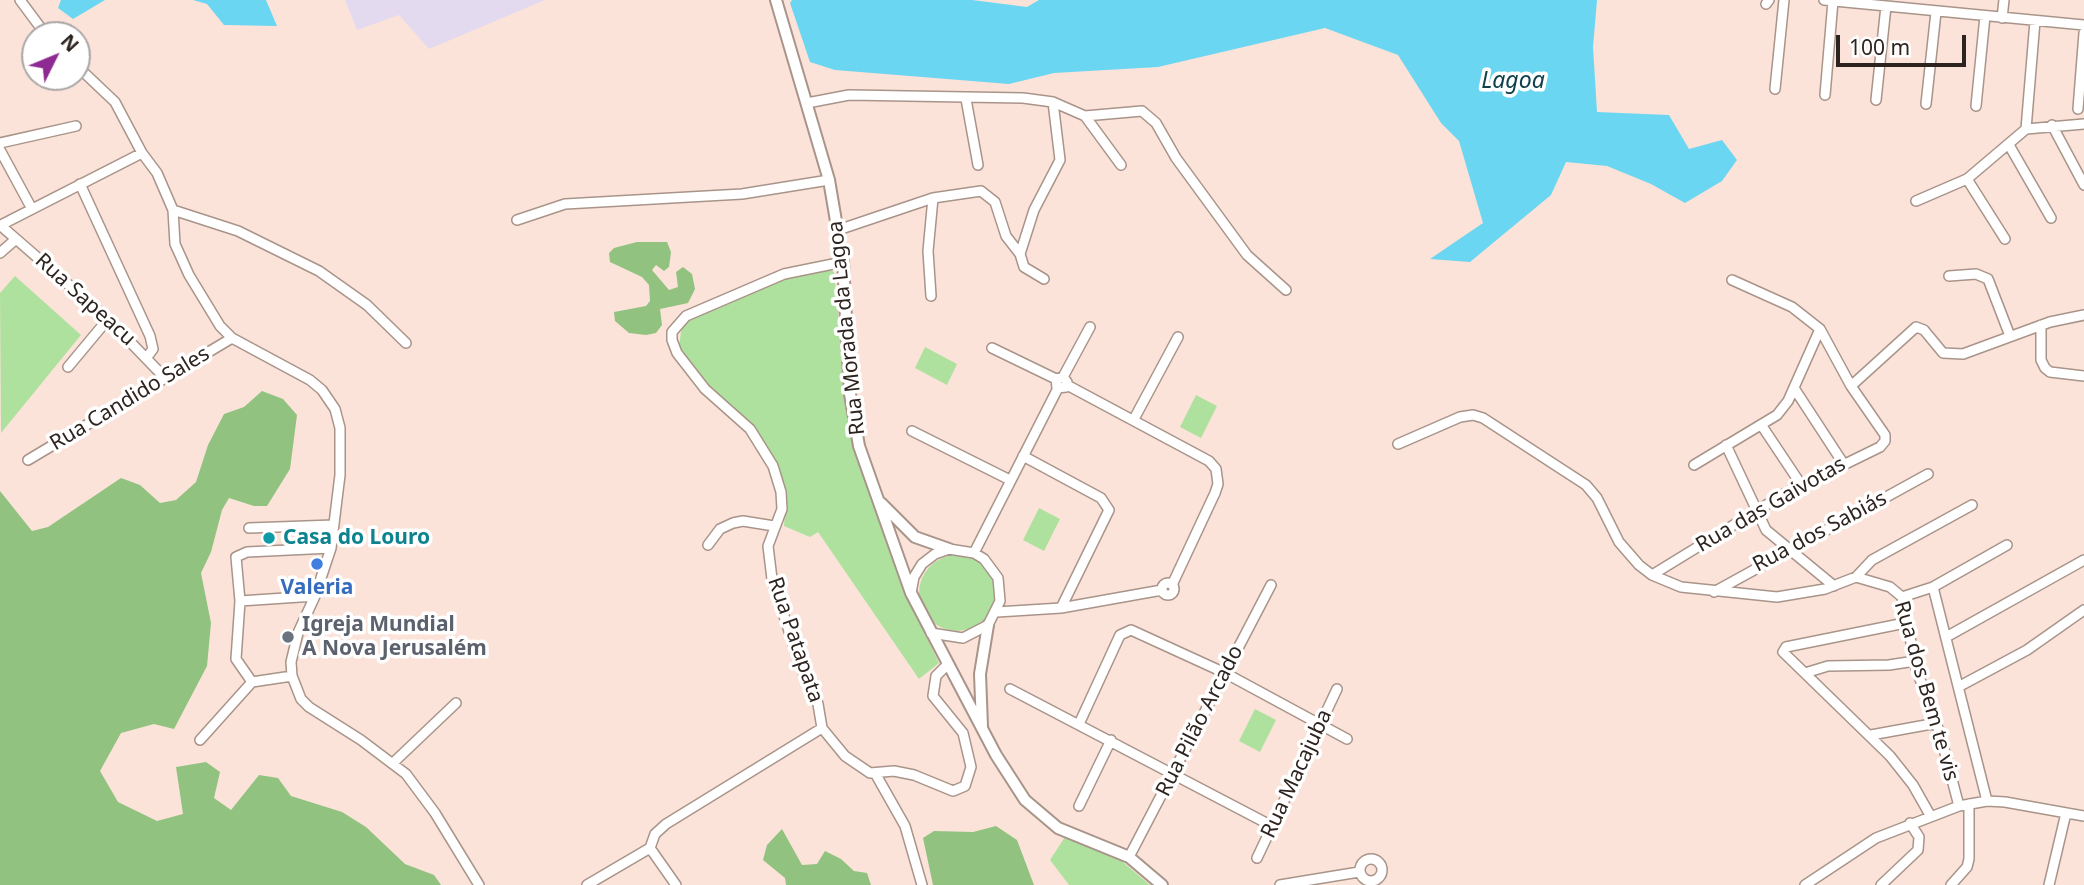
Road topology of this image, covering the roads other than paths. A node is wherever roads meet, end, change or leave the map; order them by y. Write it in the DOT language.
graph roads {
  1 [pos="20,0"];
  2 [pos="776,0"];
  3 [pos="1784,0"];
  4 [pos="1824,0"];
  5 [pos="2004,0"];
  6 [pos="1833,1"];
  7 [pos="1881,4"];
  8 [pos="1936,12"];
  9 [pos="1985,16"];
  10 [pos="2002,18"];
  11 [pos="36,21"];
  12 [pos="2035,21"];
  13 [pos="2084,25"];
  14 [pos="2084,33"];
  15 [pos="91,79"];
  16 [pos="1775,89"];
  17 [pos="1825,95"];
  18 [pos="966,99"];
  19 [pos="1876,100"];
  20 [pos="1053,102"];
  21 [pos="807,103"];
  22 [pos="1926,104"];
  23 [pos="1976,106"];
  24 [pos="2078,109"];
  25 [pos="1085,116"];
  26 [pos="2084,124"];
  27 [pos="2052,125"];
  28 [pos="76,126"];
  29 [pos="2026,129"];
  30 [pos="0,143"];
  31 [pos="2008,145"];
  32 [pos="0,150"];
  33 [pos="142,153"];
  34 [pos="978,165"];
  35 [pos="1121,165"];
  36 [pos="1967,178"];
  37 [pos="829,180"];
  38 [pos="80,184"];
  39 [pos="2084,185"];
  40 [pos="933,198"];
  41 [pos="1916,201"];
  42 [pos="32,209"];
  43 [pos="173,210"];
  44 [pos="2051,218"];
  45 [pos="517,220"];
  46 [pos="0,225"];
  47 [pos="838,230"];
  48 [pos="16,239"];
  49 [pos="2005,239"];
  50 [pos="0,253"];
  51 [pos="1020,254"];
  52 [pos="843,262"];
  53 [pos="1949,276"];
  54 [pos="1044,279"];
  55 [pos="1732,280"];
  56 [pos="1286,290"];
  57 [pos="931,296"];
  58 [pos="2084,315"];
  59 [pos="108,319"];
  60 [pos="2041,325"];
  61 [pos="1090,327"];
  62 [pos="1820,329"];
  63 [pos="2010,336"];
  64 [pos="1178,337"];
  65 [pos="232,338"];
  66 [pos="406,343"];
  67 [pos="992,348"];
  68 [pos="147,357"];
  69 [pos="68,367"];
  70 [pos="2084,376"];
  71 [pos="166,379"];
  72 [pos="1061,382"];
  73 [pos="1852,386"];
  74 [pos="1794,388"];
  75 [pos="1134,419"];
  76 [pos="1762,426"];
  77 [pos="912,431"];
  78 [pos="1398,444"];
  79 [pos="1726,445"];
  80 [pos="1023,456"];
  81 [pos="28,460"];
  82 [pos="1843,463"];
  83 [pos="1694,465"];
  84 [pos="1928,474"];
  85 [pos="1010,481"];
  86 [pos="1802,486"];
  87 [pos="874,495"];
  88 [pos="1972,505"];
  89 [pos="1759,510"];
  90 [pos="334,525"];
  91 [pos="774,526"];
  92 [pos="249,528"];
  93 [pos="708,545"];
  94 [pos="2007,545"];
  95 [pos="331,548"];
  96 [pos="950,549"];
  97 [pos="1789,551"];
  98 [pos="974,553"];
  99 [pos="2084,560"];
  100 [pos="1652,575"];
  101 [pos="1856,577"];
  102 [pos="1271,585"];
  103 [pos="1834,586"];
  104 [pos="1933,587"];
  105 [pos="1714,592"];
  106 [pos="911,593"];
  107 [pos="315,596"];
  108 [pos="1902,597"];
  109 [pos="240,601"];
  110 [pos="1061,608"];
  111 [pos="2084,610"];
  112 [pos="997,612"];
  113 [pos="1905,623"];
  114 [pos="988,625"];
  115 [pos="932,633"];
  116 [pos="1948,636"];
  117 [pos="1914,661"];
  118 [pos="948,664"];
  119 [pos="1225,673"];
  120 [pos="1805,673"];
  121 [pos="292,676"];
  122 [pos="252,682"];
  123 [pos="1960,685"];
  124 [pos="1010,689"];
  125 [pos="1337,689"];
  126 [pos="456,703"];
  127 [pos="1937,723"];
  128 [pos="1079,724"];
  129 [pos="1319,726"];
  130 [pos="821,728"];
  131 [pos="982,729"];
  132 [pos="1871,735"];
  133 [pos="1347,739"];
  134 [pos="200,740"];
  135 [pos="1111,740"];
  136 [pos="393,763"];
  137 [pos="1173,772"];
  138 [pos="875,773"];
  139 [pos="1987,801"];
  140 [pos="1964,805"];
  141 [pos="1079,806"];
  142 [pos="2066,813"];
  143 [pos="1930,815"];
  144 [pos="2084,816"];
  145 [pos="1910,823"];
  146 [pos="1272,825"];
  147 [pos="650,848"];
  148 [pos="1129,858"];
  149 [pos="1257,858"];
  150 [pos="1359,872"];
  151 [pos="1374,883"];
  152 [pos="1808,884"];
  153 [pos="479,885"];
  154 [pos="587,885"];
  155 [pos="676,885"];
  156 [pos="922,885"];
  157 [pos="1162,885"];
  158 [pos="1280,885"];
  159 [pos="1881,885"];
  160 [pos="1951,885"];
  161 [pos="2049,885"];
  1 -- 11 [label="street"];
  2 -- 21 [label="street, Rua Morada da Lagoa"];
  3 -- 16 [label="street"];
  4 -- 6 [label="street"];
  5 -- 10 [label="street"];
  6 -- 7 [label="street"];
  6 -- 17 [label="street"];
  7 -- 8 [label="street"];
  7 -- 19 [label="street"];
  8 -- 9 [label="street"];
  8 -- 22 [label="street"];
  9 -- 10 [label="street"];
  9 -- 23 [label="street"];
  10 -- 12 [label="street"];
  12 -- 13 [label="street"];
  12 -- 29 [label="street"];
  14 -- 24 [label="street"];
  15 -- 33 [label="street"];
  18 -- 20 [label="street"];
  18 -- 21 [label="street"];
  18 -- 34 [label="street"];
  20 -- 25 [label="street"];
  20 -- 51 [label="street"];
  21 -- 37 [label="street, Rua Morada da Lagoa"];
  25 -- 35 [label="street"];
  25 -- 56 [label="street"];
  26 -- 27 [label="street"];
  27 -- 29 [label="street"];
  27 -- 39 [label="street"];
  28 -- 30 [label="street"];
  29 -- 31 [label="street"];
  31 -- 36 [label="street"];
  31 -- 44 [label="street"];
  32 -- 42 [label="street"];
  33 -- 38 [label="street"];
  33 -- 43 [label="street"];
  36 -- 41 [label="street"];
  36 -- 49 [label="street"];
  37 -- 45 [label="street"];
  37 -- 47 [label="street, Rua Morada da Lagoa"];
  38 -- 42 [label="street"];
  38 -- 68 [label="street"];
  40 -- 47 [label="street"];
  40 -- 51 [label="street"];
  40 -- 57 [label="street"];
  42 -- 46 [label="street"];
  43 -- 65 [label="street"];
  43 -- 66 [label="street"];
  46 -- 48 [label="street, Rua Sapeacu"];
  47 -- 52 [label="street, Rua Morada da Lagoa"];
  48 -- 50 [label="street"];
  48 -- 59 [label="street, Rua Sapeacu"];
  51 -- 54 [label="street"];
  52 -- 87 [label="street, Rua Morada da Lagoa"];
  52 -- 91 [label="street, Rua Patapata"];
  53 -- 63 [label="street"];
  55 -- 62 [label="street"];
  58 -- 60 [label="street"];
  59 -- 68 [label="street, Rua Sapeacu"];
  59 -- 69 [label="street"];
  60 -- 63 [label="street"];
  60 -- 70 [label="street"];
  61 -- 72 [label="street"];
  62 -- 73 [label="street"];
  62 -- 74 [label="street"];
  63 -- 73 [label="street"];
  64 -- 75 [label="street"];
  65 -- 71 [label="street, Rua Candido Sales"];
  65 -- 90 [label="street"];
  67 -- 72 [label="street"];
  68 -- 71 [label="street, Rua Sapeacu"];
  71 -- 81 [label="street, Rua Candido Sales"];
  72 -- 75 [label="street"];
  72 -- 80 [label="street"];
  73 -- 82 [label="street, Rua das Gaivotas"];
  74 -- 76 [label="street"];
  74 -- 82 [label="street"];
  75 -- 110 [label="street"];
  76 -- 79 [label="street"];
  76 -- 86 [label="street"];
  77 -- 85 [label="street"];
  78 -- 100 [label="street"];
  79 -- 83 [label="street"];
  79 -- 89 [label="street"];
  80 -- 85 [label="street"];
  80 -- 110 [label="street"];
  82 -- 86 [label="street, Rua das Gaivotas"];
  84 -- 97 [label="street, Rua dos Sabiás"];
  85 -- 98 [label="street"];
  86 -- 89 [label="street, Rua das Gaivotas"];
  87 -- 96 [label="street"];
  87 -- 106 [label="street, Rua Morada da Lagoa"];
  88 -- 101 [label="street"];
  89 -- 97 [label="street"];
  89 -- 100 [label="street, Rua das Gaivotas"];
  90 -- 92 [label="street"];
  90 -- 95 [label="street"];
  91 -- 93 [label="street"];
  91 -- 130 [label="street, Rua Patapata"];
  94 -- 104 [label="street"];
  95 -- 107 [label="street"];
  95 -- 109 [label="street"];
  96 -- 98 [label="street"];
  96 -- 106 [label="street"];
  97 -- 103 [label="street"];
  97 -- 105 [label="street, Rua dos Sabiás"];
  98 -- 112 [label="street"];
  99 -- 116 [label="street"];
  100 -- 105 [label="street"];
  101 -- 103 [label="street"];
  101 -- 108 [label="street, Rua dos Bem te vis"];
  102 -- 119 [label="street, Rua Pilão Arcado"];
  103 -- 105 [label="street"];
  104 -- 108 [label="street"];
  104 -- 116 [label="street, Rua dos Bem te vis"];
  106 -- 115 [label="street, Rua Morada da Lagoa"];
  107 -- 109 [label="street"];
  107 -- 121 [label="street"];
  108 -- 113 [label="street, Rua dos Bem te vis"];
  109 -- 122 [label="street"];
  110 -- 112 [label="street"];
  111 -- 123 [label="street"];
  112 -- 114 [label="street"];
  113 -- 117 [label="street, Rua dos Bem te vis"];
  113 -- 120 [label="street"];
  114 -- 115 [label="street"];
  114 -- 131 [label="street"];
  115 -- 118 [label="street, Rua Morada da Lagoa"];
  116 -- 123 [label="street, Rua dos Bem te vis"];
  117 -- 120 [label="street"];
  117 -- 127 [label="street, Rua dos Bem te vis"];
  118 -- 131 [label="street, Rua Morada da Lagoa"];
  118 -- 138 [label="street, Rua Patapata"];
  119 -- 128 [label="street"];
  119 -- 129 [label="street"];
  119 -- 137 [label="street, Rua Pilão Arcado"];
  120 -- 132 [label="street"];
  121 -- 122 [label="street"];
  121 -- 136 [label="street"];
  122 -- 134 [label="street"];
  123 -- 139 [label="street, Rua dos Bem te vis"];
  124 -- 128 [label="street"];
  125 -- 129 [label="street, Rua Macajuba"];
  126 -- 136 [label="street"];
  127 -- 132 [label="street"];
  127 -- 140 [label="street, Rua dos Bem te vis"];
  128 -- 135 [label="street"];
  129 -- 133 [label="street"];
  129 -- 146 [label="street, Rua Macajuba"];
  130 -- 138 [label="street, Rua Patapata"];
  130 -- 147 [label="street"];
  131 -- 148 [label="street, Rua Morada da Lagoa"];
  132 -- 143 [label="street"];
  135 -- 137 [label="street"];
  135 -- 141 [label="street"];
  136 -- 153 [label="street"];
  137 -- 146 [label="street"];
  137 -- 148 [label="street, Rua Pilão Arcado"];
  138 -- 156 [label="street"];
  139 -- 140 [label="street"];
  139 -- 142 [label="street"];
  140 -- 143 [label="street"];
  140 -- 160 [label="street, Rua dos Bem te vis"];
  142 -- 144 [label="street"];
  142 -- 161 [label="street"];
  143 -- 145 [label="street"];
  145 -- 152 [label="street"];
  145 -- 159 [label="street"];
  146 -- 149 [label="street, Rua Macajuba"];
  147 -- 154 [label="street"];
  147 -- 155 [label="street"];
  148 -- 157 [label="street, Rua Morada da Lagoa"];
  150 -- 151 [label="street"];
  150 -- 151 [label="street"];
  150 -- 158 [label="street"];
}
